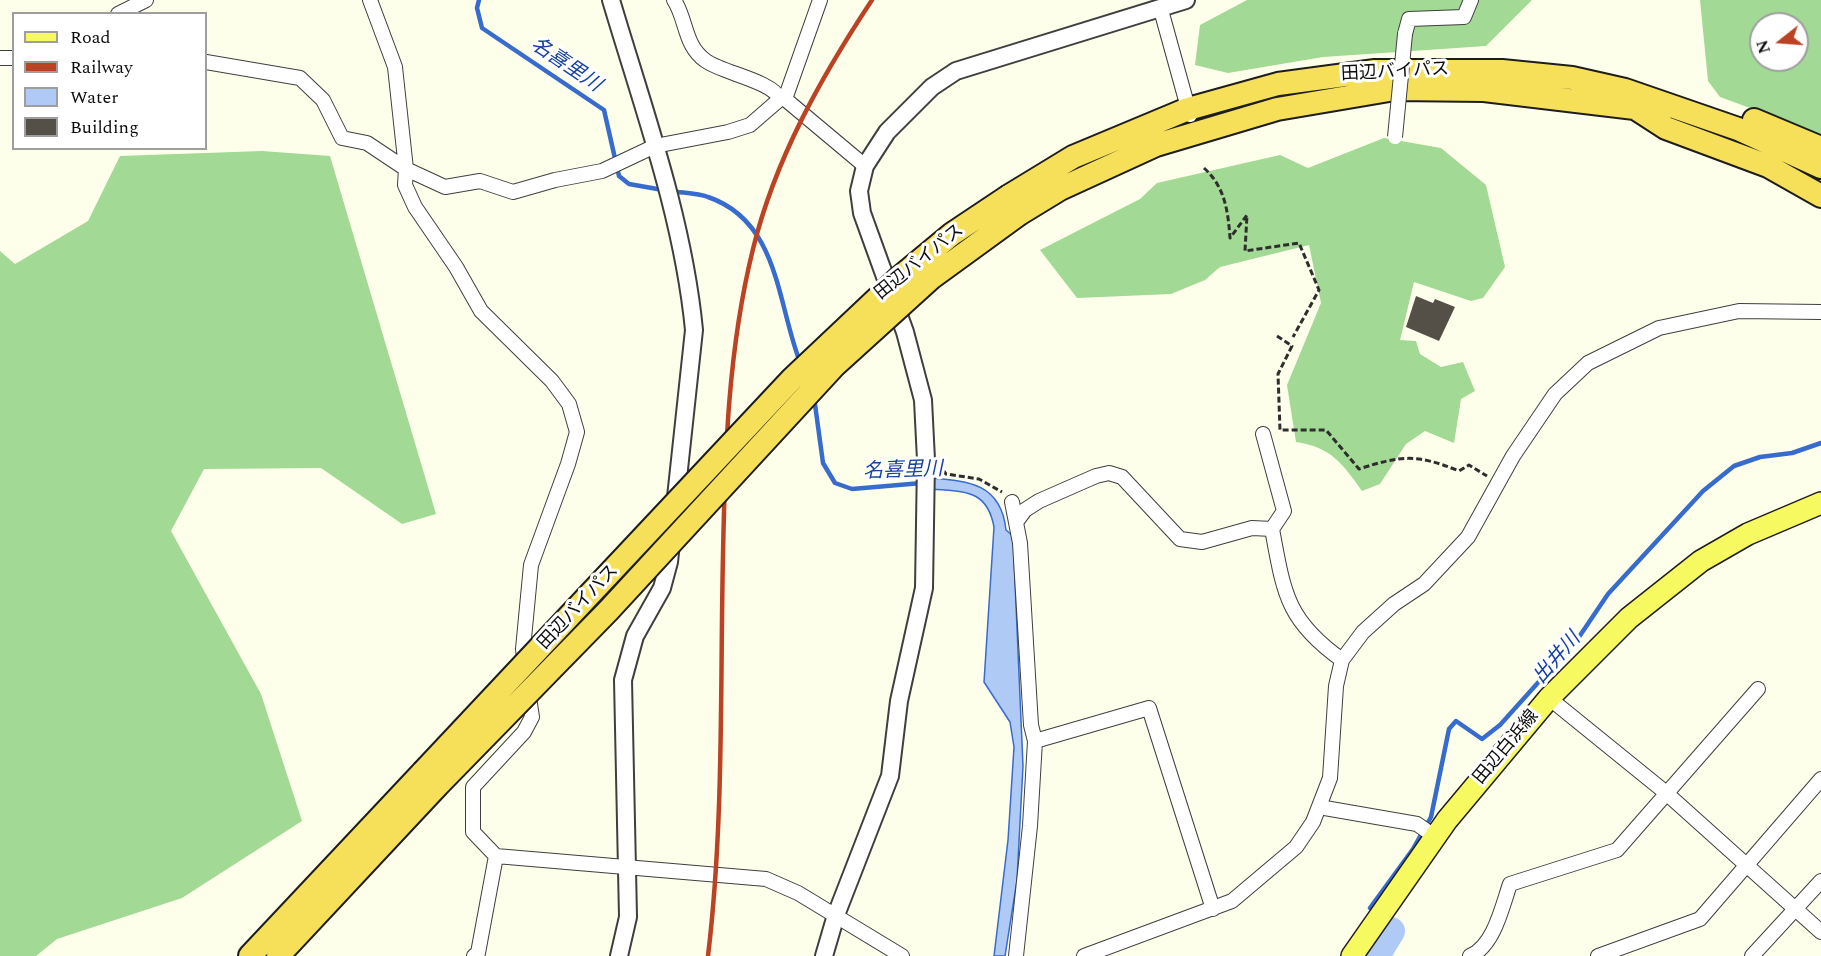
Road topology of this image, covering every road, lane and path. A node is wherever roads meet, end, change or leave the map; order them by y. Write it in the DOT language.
graph roads {
  1 [pos="146,0"];
  2 [pos="370,0"];
  3 [pos="611,0"];
  4 [pos="674,0"];
  5 [pos="820,0"];
  6 [pos="1186,0"];
  7 [pos="1472,0"];
  8 [pos="1161,10"];
  9 [pos="122,12"];
  10 [pos="207,62"];
  11 [pos="1572,78"];
  12 [pos="782,99"];
  13 [pos="1632,106"];
  14 [pos="1188,109"];
  15 [pos="1194,132"];
  16 [pos="1395,137"];
  17 [pos="655,146"];
  18 [pos="1821,148"];
  19 [pos="865,166"];
  20 [pos="1821,167"];
  21 [pos="406,168"];
  22 [pos="1204,168"];
  23 [pos="1821,179"];
  24 [pos="1821,196"];
  25 [pos="1014,205"];
  26 [pos="1821,312"];
  27 [pos="1277,336"];
  28 [pos="1293,337"];
  29 [pos="1263,434"];
  30 [pos="926,464"];
  31 [pos="1498,483"];
  32 [pos="1012,502"];
  33 [pos="1821,503"];
  34 [pos="1017,521"];
  35 [pos="1272,529"];
  36 [pos="1342,660"];
  37 [pos="1758,689"];
  38 [pos="1549,698"];
  39 [pos="1035,741"];
  40 [pos="430,779"];
  41 [pos="1821,779"];
  42 [pos="1665,792"];
  43 [pos="1320,807"];
  44 [pos="1426,830"];
  45 [pos="496,856"];
  46 [pos="1747,865"];
  47 [pos="626,867"];
  48 [pos="1821,881"];
  49 [pos="1213,909"];
  50 [pos="1796,909"];
  51 [pos="836,915"];
  52 [pos="1821,932"];
  53 [pos="250,956"];
  54 [pos="278,956"];
  55 [pos="474,956"];
  56 [pos="619,956"];
  57 [pos="824,956"];
  58 [pos="902,956"];
  59 [pos="1016,956"];
  60 [pos="1084,956"];
  61 [pos="1352,956"];
  62 [pos="1470,956"];
  63 [pos="1598,956"];
  64 [pos="1752,956"];
  1 -- 9 [label="street"];
  2 -- 21 [label="street"];
  3 -- 17 [label="street"];
  4 -- 12 [label="street"];
  5 -- 12 [label="street"];
  6 -- 8 [label="street"];
  7 -- 16 [label="street, bridge"];
  8 -- 14 [label="street"];
  8 -- 19 [label="street"];
  10 -- 21 [label="street"];
  11 -- 14 [label="highway, 田辺バイパス"];
  11 -- 18 [label="highway"];
  11 -- 20 [label="highway, 田辺バイパス"];
  12 -- 17 [label="street"];
  12 -- 19 [label="street"];
  13 -- 15 [label="highway, 田辺バイパス"];
  13 -- 23 [label="highway, 田辺バイパス"];
  13 -- 24 [label="highway"];
  14 -- 15 [label="street"];
  14 -- 25 [label="highway, 田辺バイパス"];
  15 -- 25 [label="highway, 田辺バイパス"];
  17 -- 21 [label="street"];
  17 -- 47 [label="street"];
  19 -- 30 [label="street"];
  21 -- 45 [label="street"];
  22 -- 28 [label="path"];
  25 -- 40 [label="highway, 田辺バイパス, bridge"];
  26 -- 31 [label="street"];
  27 -- 31 [label="path"];
  29 -- 35 [label="street"];
  30 -- 32 [label="path"];
  30 -- 51 [label="street"];
  31 -- 36 [label="street"];
  32 -- 34 [label="street"];
  33 -- 38 [label="main road, 田辺白浜線"];
  34 -- 35 [label="street"];
  34 -- 39 [label="street"];
  35 -- 36 [label="street"];
  36 -- 43 [label="street"];
  37 -- 42 [label="street"];
  38 -- 42 [label="street"];
  38 -- 44 [label="main road, 田辺白浜線"];
  39 -- 49 [label="street"];
  39 -- 59 [label="street"];
  40 -- 53 [label="highway, 田辺バイパス"];
  40 -- 54 [label="highway, 田辺バイパス"];
  41 -- 46 [label="street"];
  42 -- 46 [label="street"];
  42 -- 62 [label="street"];
  43 -- 44 [label="street"];
  43 -- 49 [label="street"];
  44 -- 61 [label="main road, 田辺白浜線"];
  45 -- 47 [label="street"];
  45 -- 55 [label="street"];
  46 -- 50 [label="street"];
  46 -- 63 [label="street"];
  47 -- 51 [label="street"];
  47 -- 56 [label="street"];
  48 -- 50 [label="street"];
  49 -- 60 [label="street"];
  50 -- 52 [label="street"];
  50 -- 64 [label="street"];
  51 -- 57 [label="street"];
  51 -- 58 [label="street"];
}
